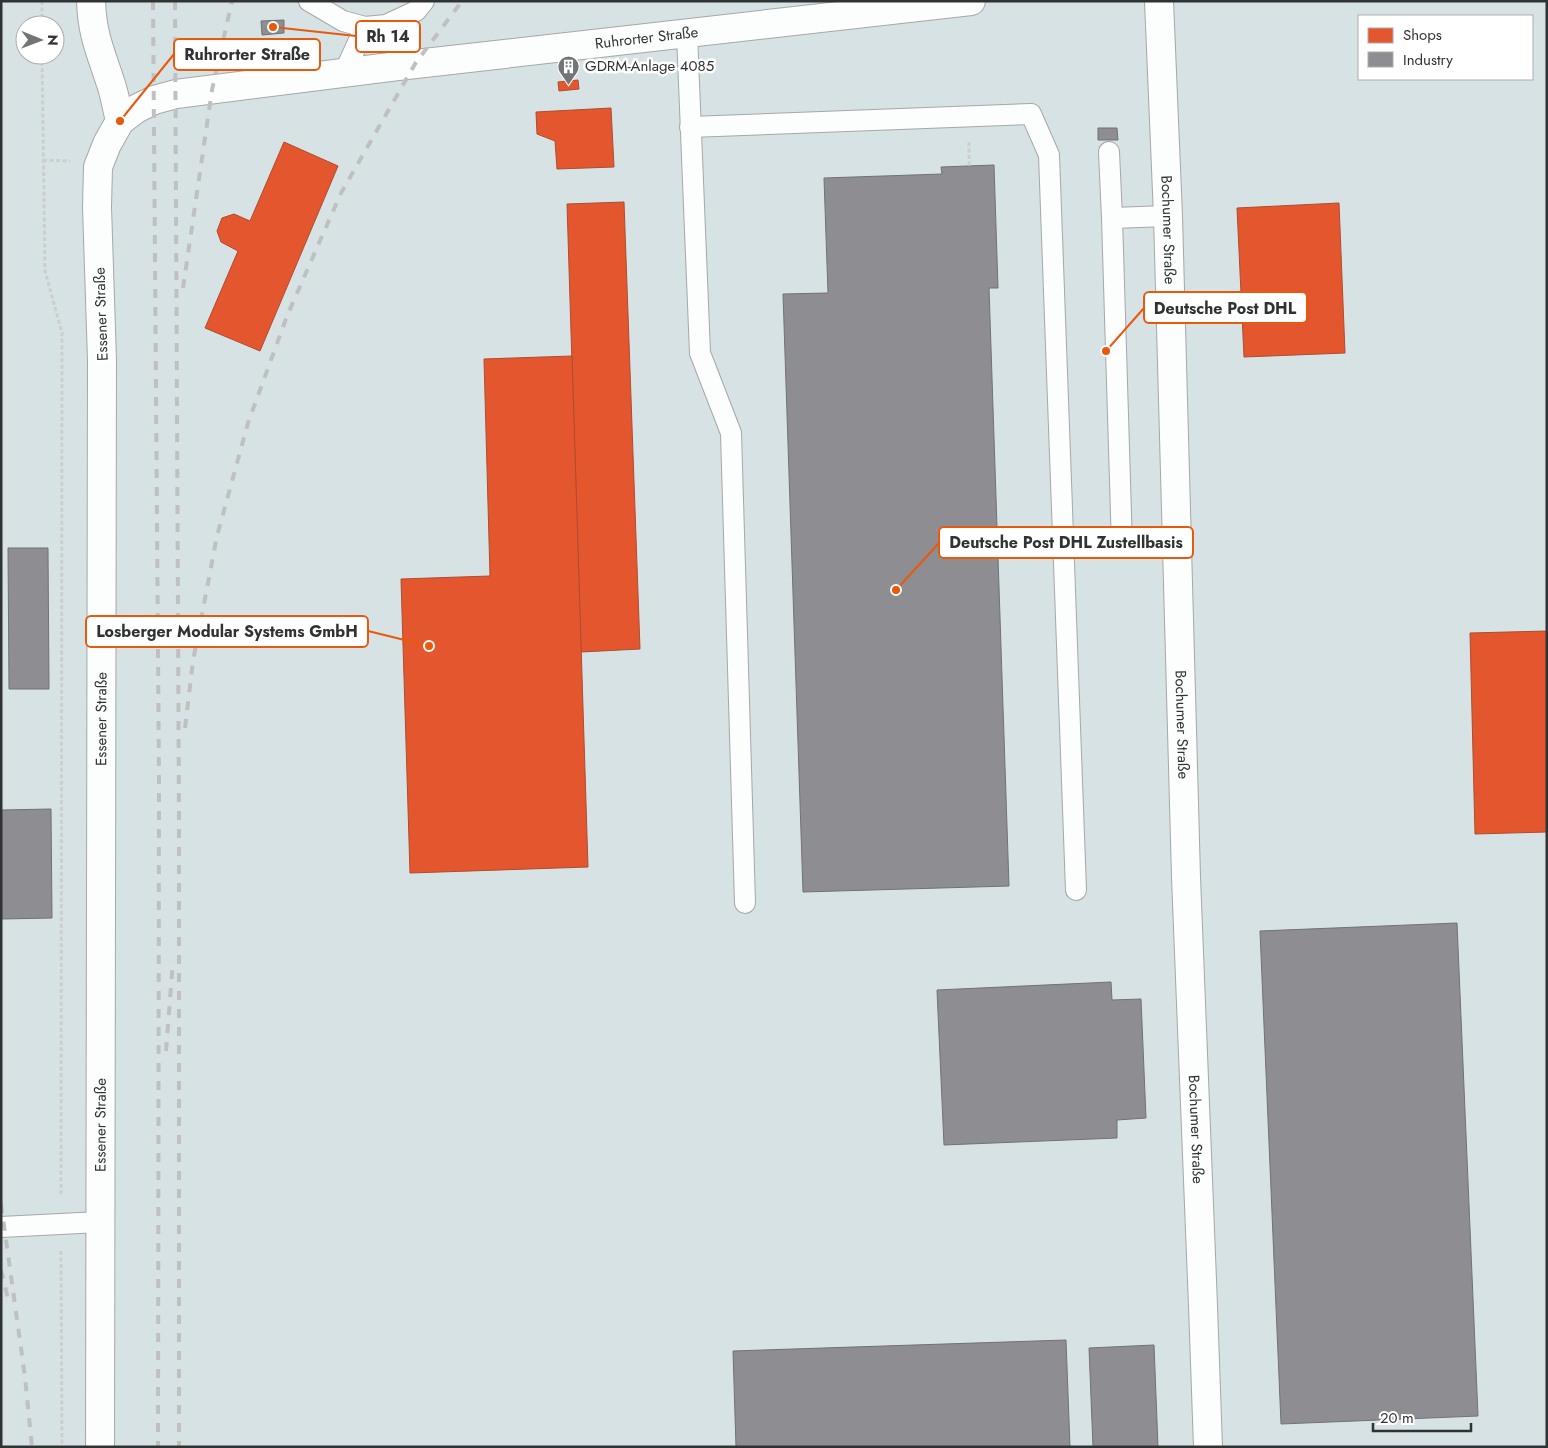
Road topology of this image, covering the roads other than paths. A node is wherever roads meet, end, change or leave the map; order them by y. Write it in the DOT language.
graph roads {
  1 [pos="91,1"];
  2 [pos="309,1"];
  3 [pos="424,1"];
  4 [pos="971,1"];
  5 [pos="1159,1"];
  6 [pos="869,7"];
  7 [pos="365,27"];
  8 [pos="687,34"];
  9 [pos="344,73"];
  10 [pos="120,121"];
  11 [pos="690,127"];
  12 [pos="1109,152"];
  13 [pos="1168,216"];
  14 [pos="1112,218"];
  15 [pos="1122,548"];
  16 [pos="1076,890"];
  17 [pos="745,903"];
  18 [pos="100,1222"];
  19 [pos="1,1227"];
  20 [pos="100,1447"];
  21 [pos="1208,1447"];
  1 -- 10 [label="street"];
  2 -- 7 [label="lane"];
  3 -- 7 [label="lane"];
  4 -- 6 [label="street, Ruhrorter Straße"];
  5 -- 13 [label="street, Bochumer Straße"];
  6 -- 8 [label="street, Ruhrorter Straße"];
  7 -- 9 [label="lane"];
  8 -- 9 [label="street, Ruhrorter Straße"];
  8 -- 11 [label="lane"];
  9 -- 10 [label="street, Ruhrorter Straße"];
  10 -- 18 [label="street, Essener Straße"];
  11 -- 16 [label="lane"];
  11 -- 17 [label="lane"];
  12 -- 14 [label="lane"];
  13 -- 14 [label="lane"];
  13 -- 21 [label="street, Bochumer Straße"];
  14 -- 15 [label="lane"];
  18 -- 19 [label="lane"];
  18 -- 20 [label="street, Essener Straße"];
}
